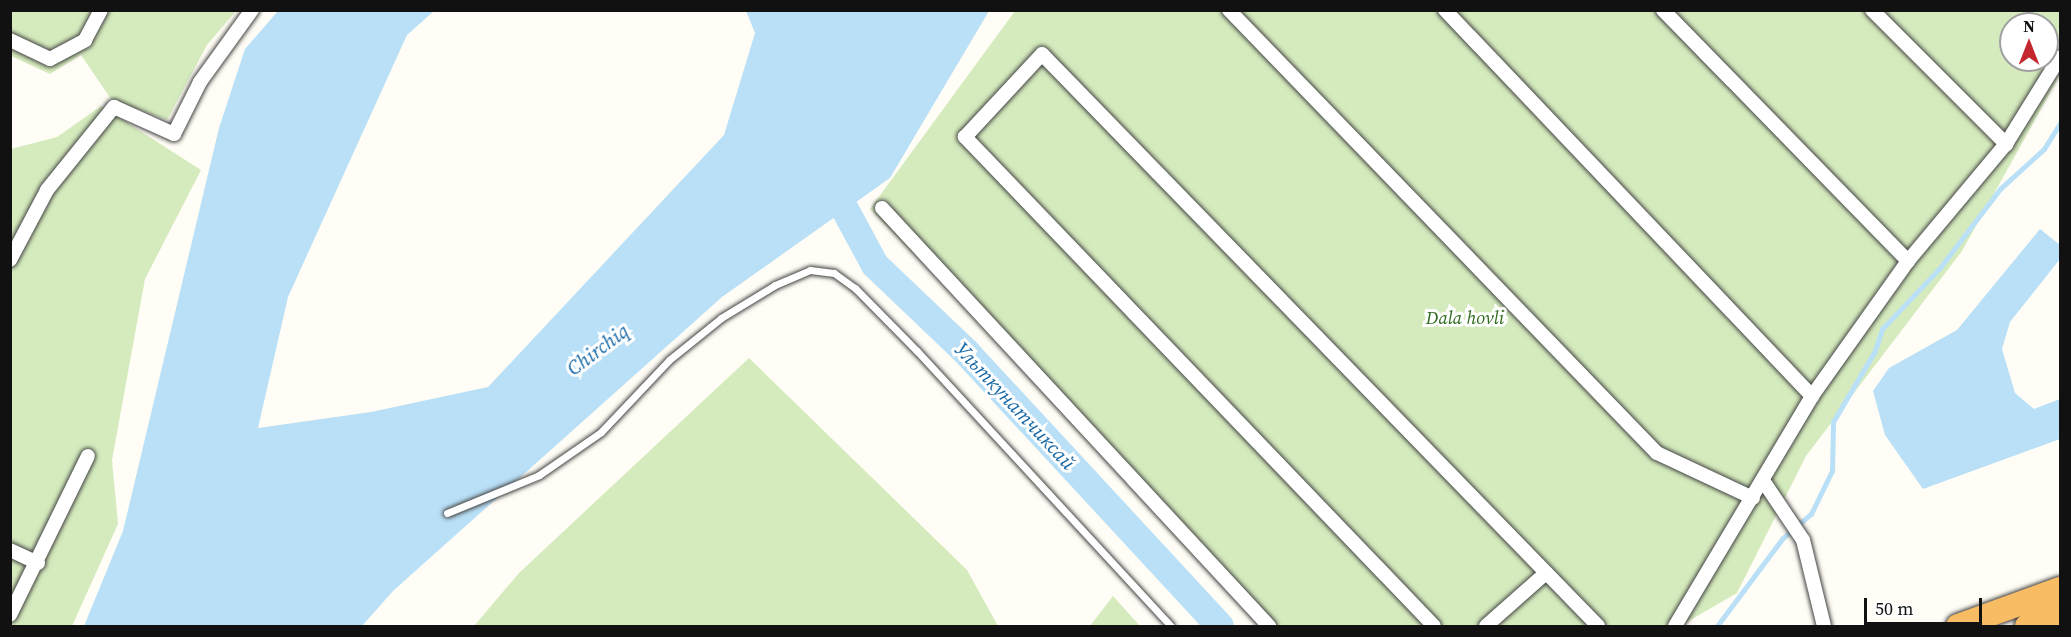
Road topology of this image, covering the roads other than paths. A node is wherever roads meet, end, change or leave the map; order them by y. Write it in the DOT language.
graph roads {
  1 [pos="100,10"];
  2 [pos="252,10"];
  3 [pos="1229,10"];
  4 [pos="1445,10"];
  5 [pos="1663,10"];
  6 [pos="1872,10"];
  7 [pos="10,39"];
  8 [pos="2061,57"];
  9 [pos="2006,144"];
  10 [pos="882,208"];
  11 [pos="10,260"];
  12 [pos="1908,261"];
  13 [pos="1812,396"];
  14 [pos="88,456"];
  15 [pos="1764,482"];
  16 [pos="1753,498"];
  17 [pos="447,513"];
  18 [pos="10,550"];
  19 [pos="38,563"];
  20 [pos="1546,573"];
  21 [pos="2061,589"];
  22 [pos="2061,614"];
  23 [pos="10,615"];
  24 [pos="1171,627"];
  25 [pos="1269,627"];
  26 [pos="1434,627"];
  27 [pos="1486,627"];
  28 [pos="1598,627"];
  29 [pos="1675,627"];
  30 [pos="1824,627"];
  31 [pos="1958,627"];
  32 [pos="2027,627"];
  1 -- 7 [label="street"];
  2 -- 11 [label="street"];
  3 -- 16 [label="street"];
  4 -- 13 [label="street"];
  5 -- 12 [label="street"];
  6 -- 9 [label="street"];
  8 -- 9 [label="street"];
  9 -- 12 [label="street"];
  10 -- 25 [label="street"];
  12 -- 13 [label="street"];
  13 -- 15 [label="street"];
  14 -- 19 [label="street"];
  15 -- 16 [label="street"];
  15 -- 30 [label="street"];
  16 -- 29 [label="street"];
  17 -- 24 [label="lane"];
  18 -- 19 [label="street"];
  19 -- 23 [label="street"];
  20 -- 26 [label="street"];
  20 -- 27 [label="street"];
  20 -- 28 [label="street"];
  21 -- 31 [label="highway"];
  22 -- 32 [label="highway"];
}
